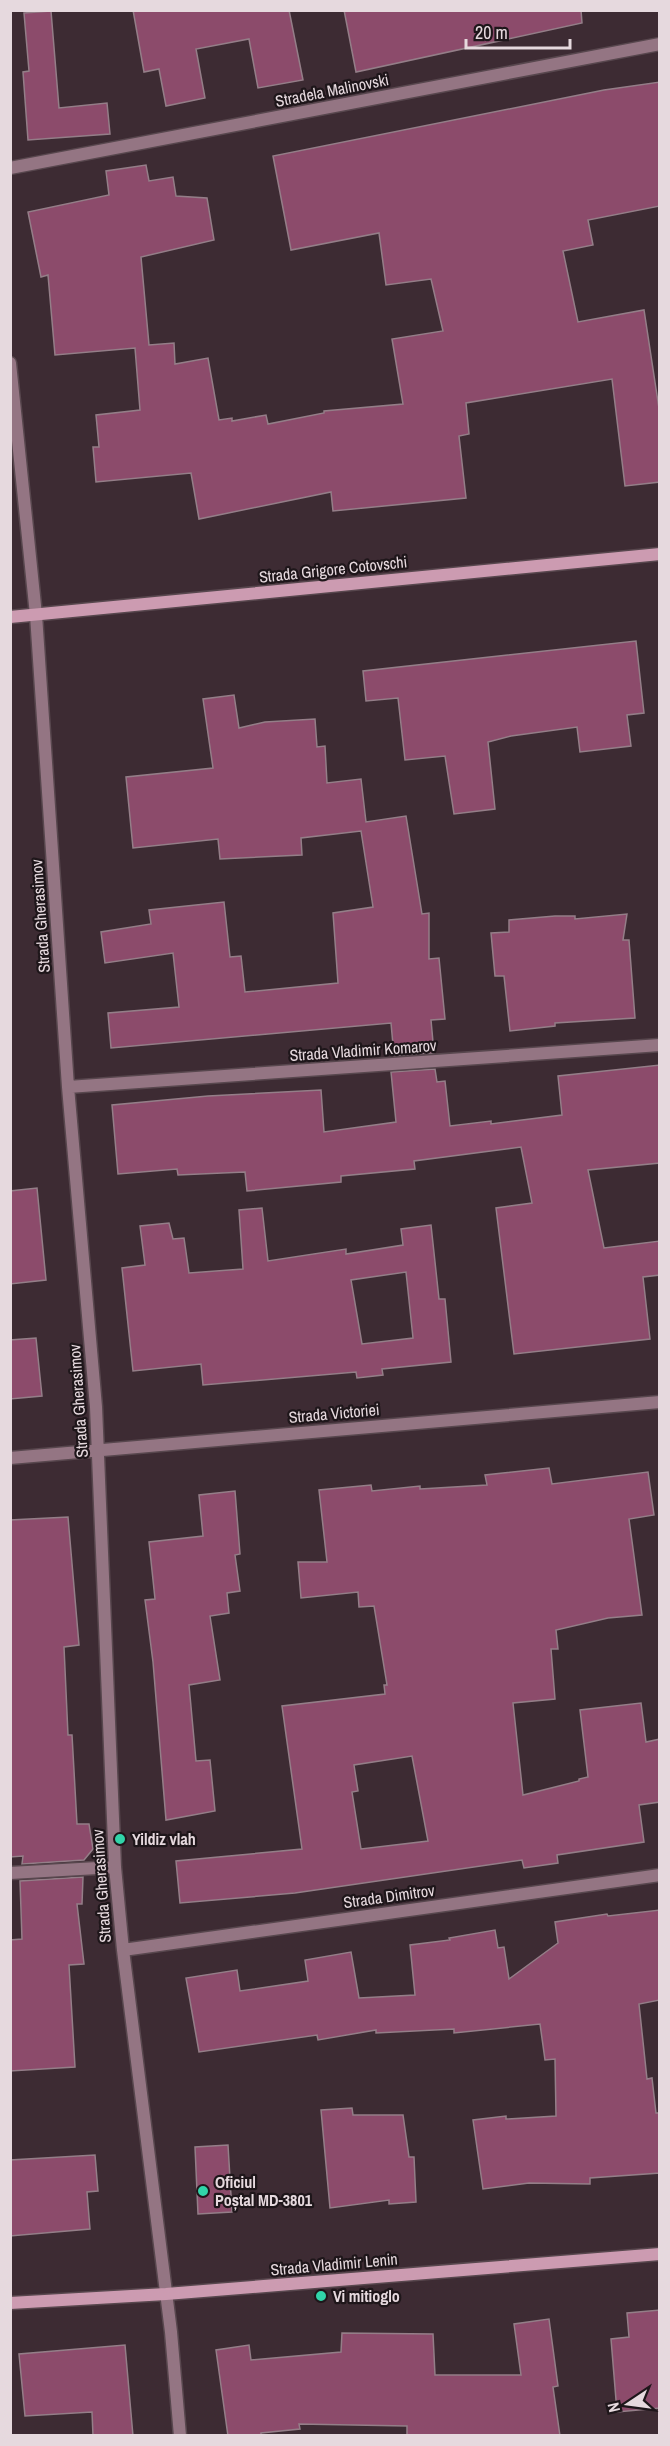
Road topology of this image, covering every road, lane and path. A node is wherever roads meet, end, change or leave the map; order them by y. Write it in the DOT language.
graph roads {
  1 [pos="660,44"];
  2 [pos="10,168"];
  3 [pos="10,363"];
  4 [pos="660,554"];
  5 [pos="36,615"];
  6 [pos="10,617"];
  7 [pos="660,1045"];
  8 [pos="68,1087"];
  9 [pos="660,1402"];
  10 [pos="99,1450"];
  11 [pos="10,1458"];
  12 [pos="115,1867"];
  13 [pos="10,1873"];
  14 [pos="660,1875"];
  15 [pos="123,1950"];
  16 [pos="660,2254"];
  17 [pos="166,2294"];
  18 [pos="10,2303"];
  19 [pos="180,2436"];
  1 -- 2 [label="street, Stradela Malinovski"];
  3 -- 5 [label="street, Strada Gherasimov"];
  4 -- 5 [label="street, Strada Grigore Cotovschi"];
  5 -- 6 [label="street, Strada Grigore Cotovschi"];
  5 -- 8 [label="street, Strada Gherasimov"];
  7 -- 8 [label="street, Strada Vladimir Komarov"];
  8 -- 10 [label="street, Strada Gherasimov"];
  9 -- 10 [label="street, Strada Victoriei"];
  10 -- 11 [label="street, Strada Victoriei"];
  10 -- 12 [label="street, Strada Gherasimov"];
  12 -- 13 [label="street"];
  12 -- 15 [label="street, Strada Gherasimov"];
  14 -- 15 [label="street, Strada Dimitrov"];
  15 -- 17 [label="street, Strada Gherasimov"];
  16 -- 17 [label="street, Strada Vladimir Lenin"];
  17 -- 18 [label="street, Strada Vladimir Lenin"];
  17 -- 19 [label="street, Strada Gherasimov"];
}
